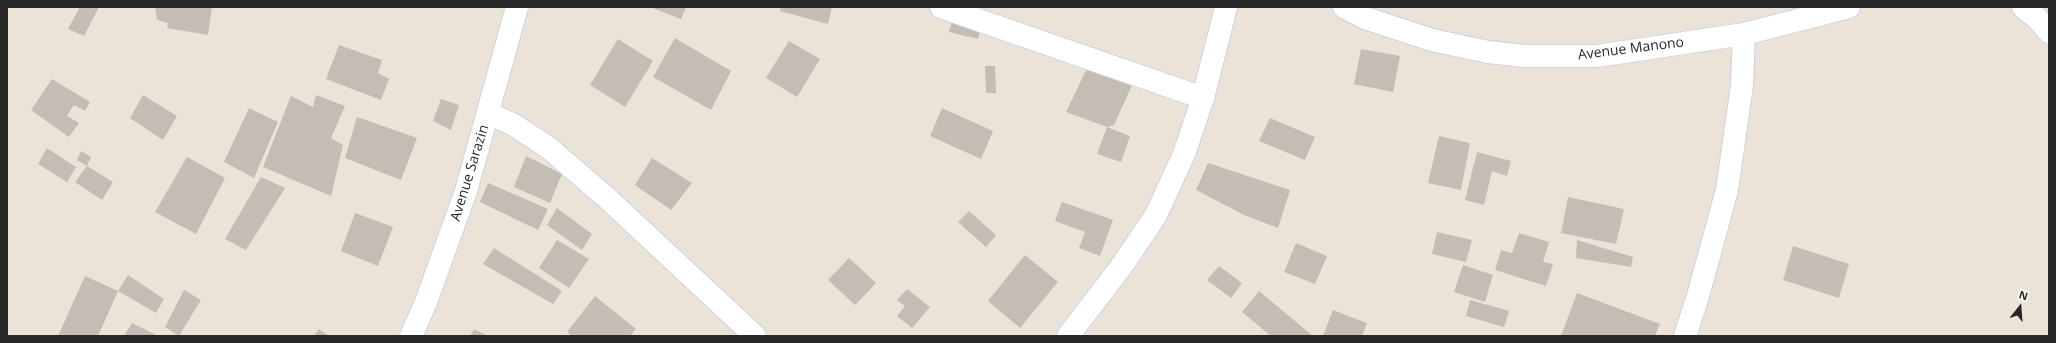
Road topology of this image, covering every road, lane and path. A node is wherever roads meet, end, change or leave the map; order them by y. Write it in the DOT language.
graph roads {
  1 [pos="517,7"];
  2 [pos="941,7"];
  3 [pos="1226,7"];
  4 [pos="1344,7"];
  5 [pos="1849,7"];
  6 [pos="2023,7"];
  7 [pos="1370,13"];
  8 [pos="2049,32"];
  9 [pos="1744,34"];
  10 [pos="1202,98"];
  11 [pos="488,113"];
  12 [pos="411,336"];
  13 [pos="755,336"];
  14 [pos="1068,336"];
  15 [pos="1685,336"];
  1 -- 11 [label="street, Avenue Sarazin"];
  2 -- 10 [label="street"];
  3 -- 10 [label="street"];
  4 -- 7 [label="street, Avenue Manono"];
  5 -- 9 [label="street, Avenue Manono"];
  6 -- 8 [label="street"];
  7 -- 9 [label="street, Avenue Manono"];
  9 -- 15 [label="street"];
  10 -- 14 [label="street"];
  11 -- 12 [label="street, Avenue Sarazin"];
  11 -- 13 [label="street"];
}
